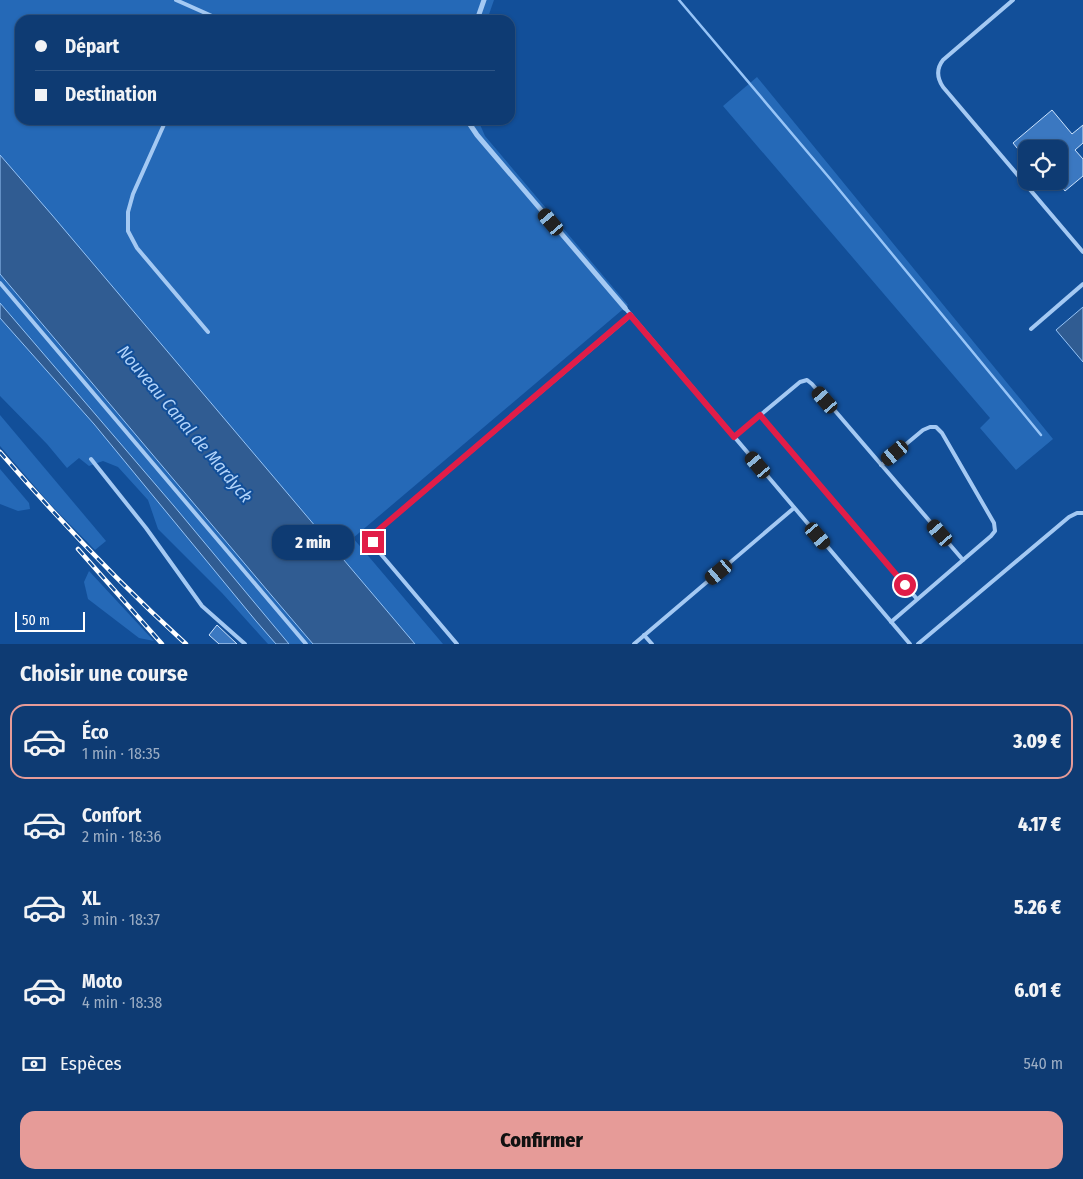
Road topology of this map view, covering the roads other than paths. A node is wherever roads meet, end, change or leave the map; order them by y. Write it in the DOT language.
graph roads {
  1 [pos="176,0"];
  2 [pos="484,0"];
  3 [pos="1013,0"];
  4 [pos="206,15"];
  5 [pos="479,15"];
  6 [pos="164,125"];
  7 [pos="470,125"];
  8 [pos="1083,252"];
  9 [pos="0,283"];
  10 [pos="1083,284"];
  11 [pos="624,308"];
  12 [pos="630,315"];
  13 [pos="1031,329"];
  14 [pos="208,332"];
  15 [pos="760,415"];
  16 [pos="734,437"];
  17 [pos="91,459"];
  18 [pos="881,465"];
  19 [pos="794,508"];
  20 [pos="1083,513"];
  21 [pos="963,560"];
  22 [pos="917,599"];
  23 [pos="891,622"];
  24 [pos="644,635"];
  25 [pos="244,644"];
  26 [pos="306,644"];
  27 [pos="457,644"];
  28 [pos="634,644"];
  29 [pos="652,644"];
  30 [pos="910,644"];
  31 [pos="918,644"];
  1 -- 4 [label="lane"];
  2 -- 5 [label="street"];
  3 -- 8 [label="lane"];
  6 -- 14 [label="lane"];
  7 -- 11 [label="street"];
  9 -- 26 [label="lane"];
  10 -- 13 [label="lane"];
  11 -- 12 [label="lane"];
  12 -- 16 [label="lane"];
  12 -- 27 [label="lane"];
  15 -- 16 [label="lane"];
  15 -- 18 [label="lane"];
  15 -- 22 [label="lane"];
  16 -- 19 [label="lane"];
  17 -- 25 [label="lane"];
  18 -- 21 [label="lane"];
  18 -- 21 [label="lane"];
  19 -- 23 [label="lane"];
  19 -- 24 [label="lane"];
  20 -- 31 [label="lane"];
  21 -- 22 [label="lane"];
  22 -- 23 [label="lane"];
  23 -- 30 [label="lane"];
  24 -- 28 [label="lane"];
  24 -- 29 [label="lane"];
}
